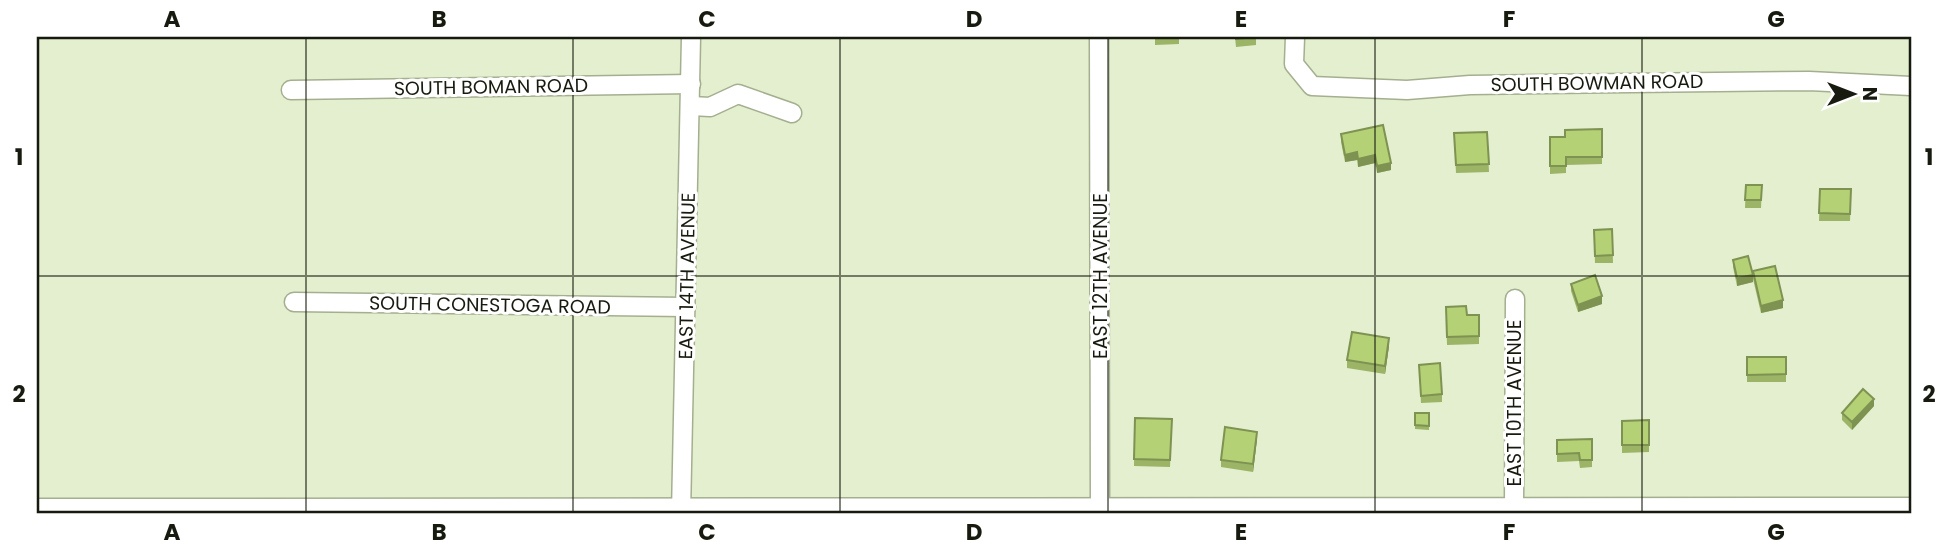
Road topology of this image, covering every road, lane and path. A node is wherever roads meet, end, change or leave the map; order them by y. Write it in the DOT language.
graph roads {
  1 [pos="691,37"];
  2 [pos="1099,37"];
  3 [pos="1294,37"];
  4 [pos="691,83"];
  5 [pos="1911,86"];
  6 [pos="291,90"];
  7 [pos="691,106"];
  8 [pos="792,113"];
  9 [pos="1515,299"];
  10 [pos="293,302"];
  11 [pos="687,307"];
  12 [pos="1911,506"];
  13 [pos="37,508"];
  14 [pos="1521,509"];
  15 [pos="1714,510"];
  16 [pos="260,511"];
  17 [pos="475,511"];
  18 [pos="681,511"];
  19 [pos="1100,511"];
  1 -- 4 [label="street, EAST 14TH AVENUE"];
  2 -- 19 [label="street, EAST 12TH AVENUE"];
  3 -- 5 [label="street, SOUTH BOWMAN ROAD"];
  4 -- 6 [label="street, SOUTH BOMAN ROAD"];
  4 -- 7 [label="street, EAST 14TH AVENUE"];
  7 -- 8 [label="street"];
  7 -- 11 [label="street, EAST 14TH AVENUE"];
  9 -- 14 [label="street, EAST 10TH AVENUE"];
  10 -- 11 [label="street, SOUTH CONESTOGA ROAD"];
  11 -- 18 [label="street, EAST 14TH AVENUE"];
  12 -- 15 [label="street"];
  13 -- 16 [label="street"];
  14 -- 15 [label="street"];
  14 -- 19 [label="street"];
  16 -- 17 [label="street"];
  17 -- 18 [label="street"];
  18 -- 19 [label="street"];
}
